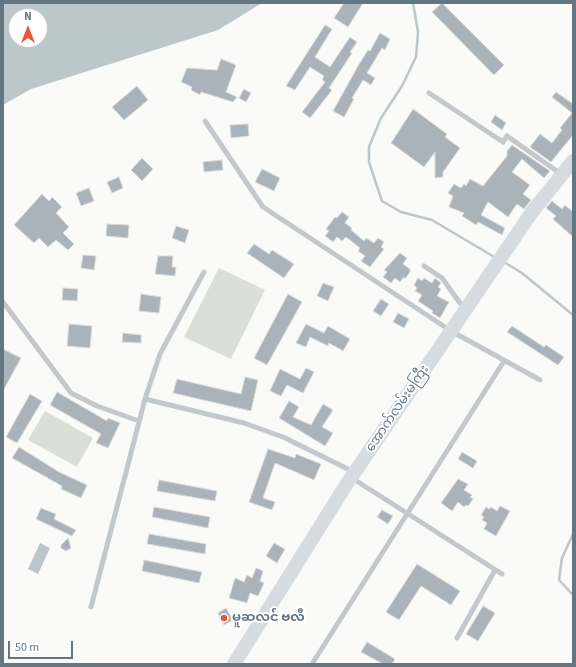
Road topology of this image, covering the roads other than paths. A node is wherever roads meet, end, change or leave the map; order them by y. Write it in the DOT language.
graph roads {
  1 [pos="428,93"];
  2 [pos="205,121"];
  3 [pos="573,161"];
  4 [pos="562,175"];
  5 [pos="424,266"];
  6 [pos="204,272"];
  7 [pos="3,302"];
  8 [pos="465,310"];
  9 [pos="451,331"];
  10 [pos="504,361"];
  11 [pos="540,380"];
  12 [pos="145,399"];
  13 [pos="139,421"];
  14 [pos="353,475"];
  15 [pos="408,515"];
  16 [pos="495,570"];
  17 [pos="502,574"];
  18 [pos="91,607"];
  19 [pos="457,638"];
  20 [pos="238,663"];
  21 [pos="312,664"];
  1 -- 4 [label="lane"];
  2 -- 9 [label="lane"];
  3 -- 4 [label="main road, အောက်လမ်းမကြီး"];
  4 -- 8 [label="main road, အောက်လမ်းမကြီး"];
  5 -- 8 [label="lane"];
  6 -- 12 [label="lane"];
  7 -- 13 [label="lane"];
  8 -- 9 [label="main road, အောက်လမ်းမကြီး"];
  9 -- 10 [label="lane"];
  9 -- 14 [label="main road, အောက်လမ်းမကြီး"];
  10 -- 11 [label="lane"];
  10 -- 15 [label="lane"];
  12 -- 13 [label="lane"];
  12 -- 14 [label="lane"];
  13 -- 18 [label="lane"];
  14 -- 15 [label="lane"];
  14 -- 20 [label="main road, အောက်လမ်းမကြီး"];
  15 -- 16 [label="lane"];
  15 -- 21 [label="lane"];
  16 -- 17 [label="lane"];
  16 -- 19 [label="lane"];
}
